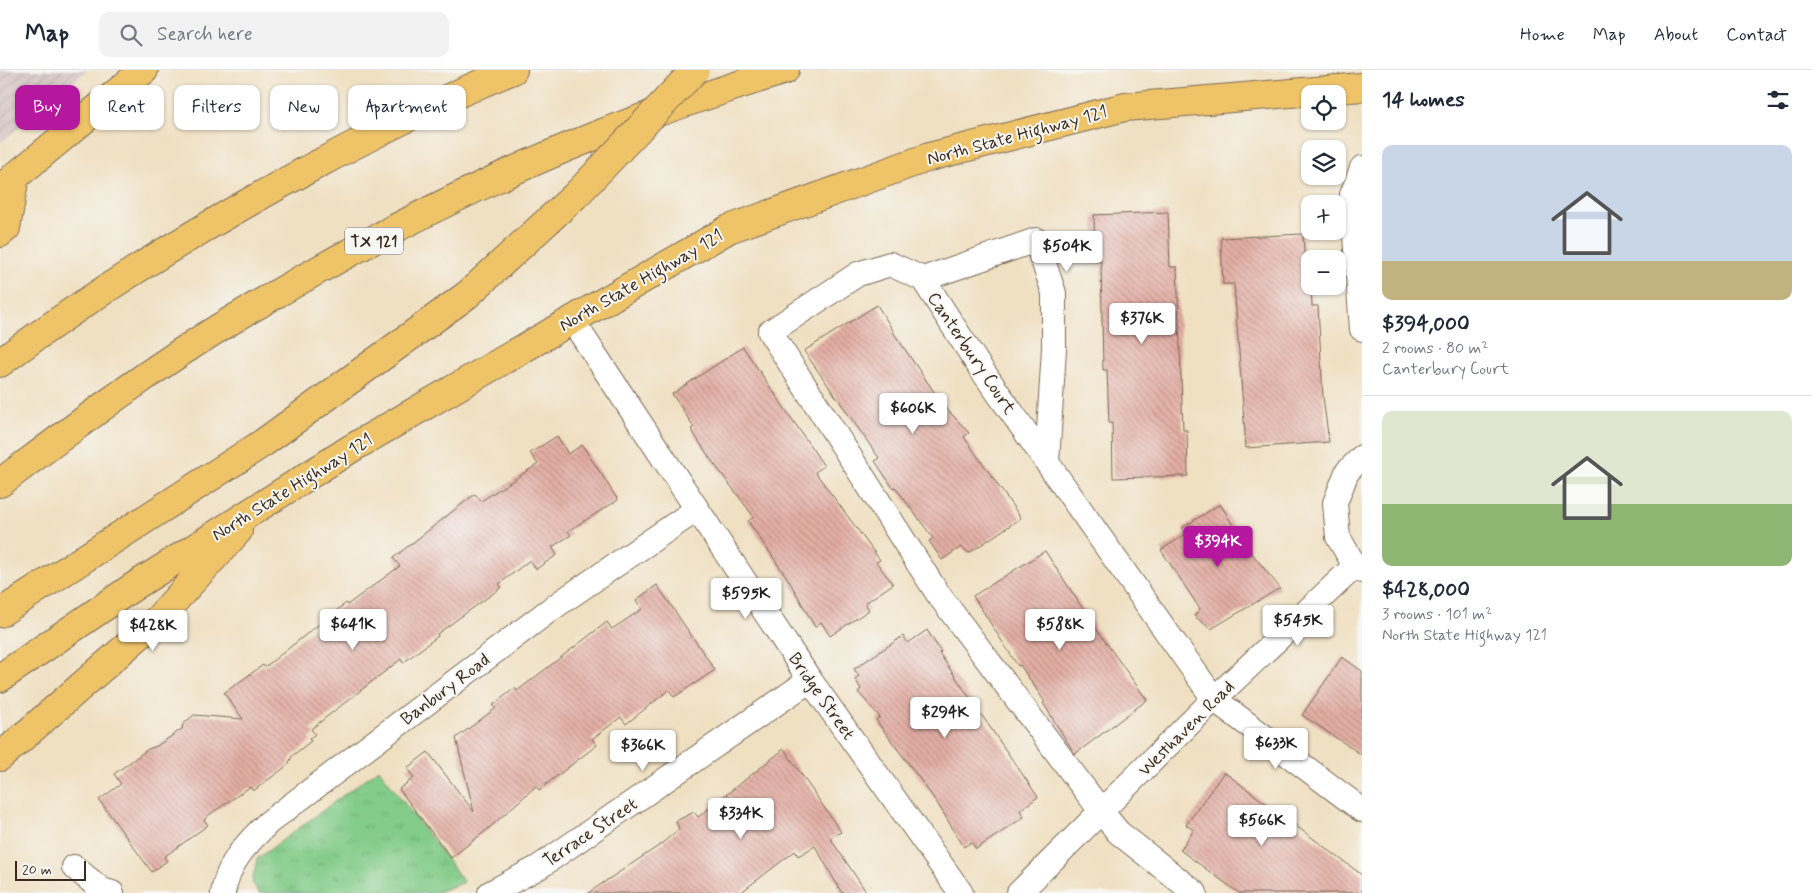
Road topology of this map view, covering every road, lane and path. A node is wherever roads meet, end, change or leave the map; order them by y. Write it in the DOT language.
graph roads {
  1 [pos="144,70"];
  2 [pos="513,70"];
  3 [pos="695,70"];
  4 [pos="785,70"];
  5 [pos="1362,87"];
  6 [pos="1362,168"];
  7 [pos="8,182"];
  8 [pos="0,233"];
  9 [pos="923,279"];
  10 [pos="572,320"];
  11 [pos="1362,329"];
  12 [pos="0,363"];
  13 [pos="1362,457"];
  14 [pos="1047,462"];
  15 [pos="0,483"];
  16 [pos="263,505"];
  17 [pos="696,510"];
  18 [pos="1358,568"];
  19 [pos="0,613"];
  20 [pos="0,678"];
  21 [pos="810,680"];
  22 [pos="1214,699"];
  23 [pos="0,757"];
  24 [pos="1362,810"];
  25 [pos="1101,811"];
  26 [pos="74,867"];
  27 [pos="112,893"];
  28 [pos="223,893"];
  29 [pos="490,893"];
  30 [pos="961,893"];
  31 [pos="1019,893"];
  32 [pos="1195,893"];
  1 -- 7 [label="main road"];
  2 -- 12 [label="main road"];
  3 -- 19 [label="main road, bridge"];
  4 -- 15 [label="main road, TX 121"];
  5 -- 10 [label="main road, North State Highway 121"];
  6 -- 11 [label="street"];
  7 -- 8 [label="main road"];
  9 -- 14 [label="street, Canterbury Court"];
  9 -- 14 [label="street, Canterbury Court"];
  9 -- 25 [label="street"];
  10 -- 16 [label="main road, North State Highway 121"];
  10 -- 17 [label="street, Bridge Street"];
  13 -- 18 [label="street, Westhaven Road"];
  14 -- 22 [label="street, Canterbury Court"];
  16 -- 20 [label="main road, North State Highway 121"];
  16 -- 23 [label="main road"];
  17 -- 21 [label="street, Bridge Street"];
  17 -- 28 [label="street, Banbury Road"];
  18 -- 22 [label="street, Westhaven Road"];
  21 -- 29 [label="street, Terrace Street"];
  21 -- 30 [label="street, Bridge Street"];
  22 -- 24 [label="street, Canterbury Court"];
  22 -- 25 [label="street, Westhaven Road"];
  25 -- 31 [label="street, Westhaven Road"];
  25 -- 32 [label="street"];
  26 -- 27 [label="street"];
}
